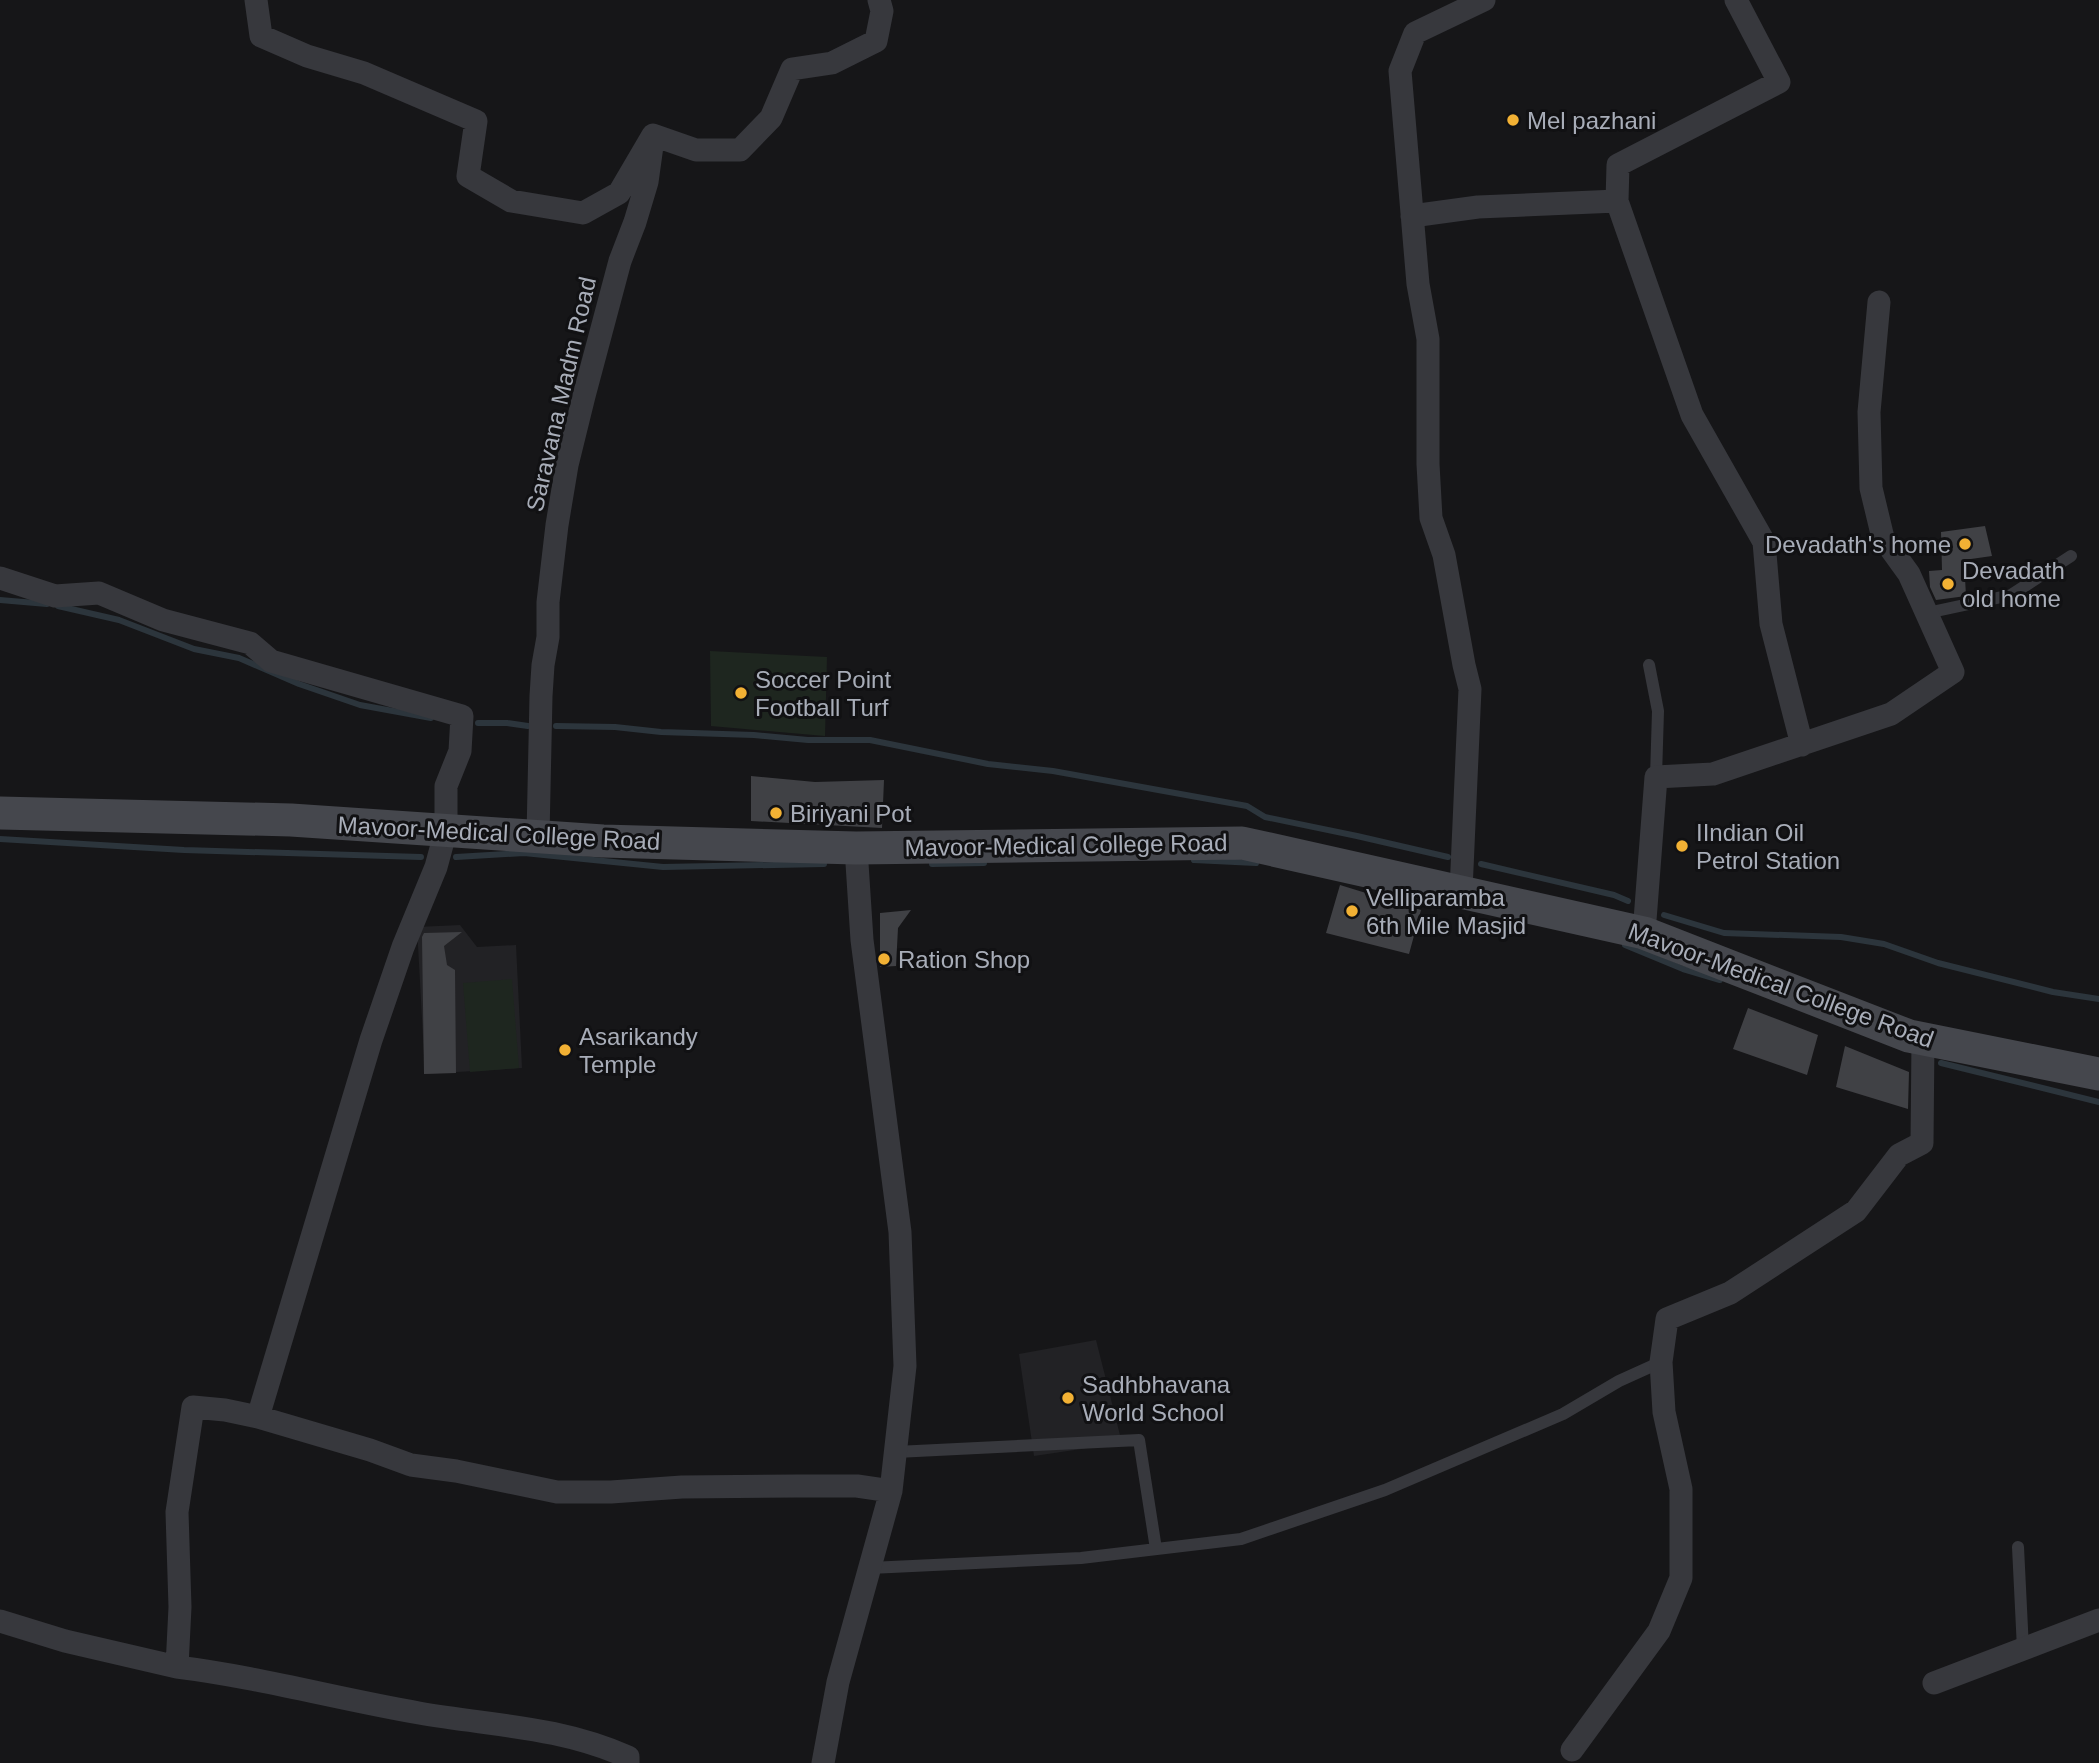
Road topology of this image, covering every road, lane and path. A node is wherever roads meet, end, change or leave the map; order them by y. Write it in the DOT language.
graph roads {
  1 [pos="256,0"];
  2 [pos="879,0"];
  3 [pos="1484,0"];
  4 [pos="1736,0"];
  5 [pos="653,135"];
  6 [pos="1617,201"];
  7 [pos="1412,216"];
  8 [pos="1879,302"];
  9 [pos="2071,556"];
  10 [pos="0,578"];
  11 [pos="1927,613"];
  12 [pos="1649,665"];
  13 [pos="1802,744"];
  14 [pos="1656,777"];
  15 [pos="0,813"];
  16 [pos="446,830"];
  17 [pos="538,836"];
  18 [pos="856,848"];
  19 [pos="1461,891"];
  20 [pos="1644,933"];
  21 [pos="1923,1039"];
  22 [pos="2099,1074"];
  23 [pos="1661,1362"];
  24 [pos="258,1417"];
  25 [pos="896,1452"];
  26 [pos="891,1491"];
  27 [pos="2018,1547"];
  28 [pos="1156,1549"];
  29 [pos="870,1568"];
  30 [pos="0,1620"];
  31 [pos="2099,1620"];
  32 [pos="2023,1649"];
  33 [pos="177,1667"];
  34 [pos="1934,1683"];
  35 [pos="1572,1750"];
  36 [pos="628,1763"];
  37 [pos="823,1763"];
  1 -- 5 [label="street"];
  2 -- 5 [label="street"];
  3 -- 7 [label="street"];
  4 -- 6 [label="street"];
  5 -- 17 [label="street, Saravana Madm Road"];
  6 -- 7 [label="street"];
  6 -- 13 [label="street"];
  7 -- 19 [label="street"];
  8 -- 11 [label="street"];
  9 -- 11 [label="lane"];
  10 -- 16 [label="street"];
  11 -- 13 [label="street"];
  12 -- 14 [label="lane"];
  13 -- 14 [label="street"];
  14 -- 20 [label="street"];
  15 -- 16 [label="main road, Mavoor-Medical College Road"];
  16 -- 17 [label="main road, Mavoor-Medical College Road"];
  16 -- 24 [label="street"];
  17 -- 18 [label="main road, Mavoor-Medical College Road"];
  18 -- 19 [label="main road, Mavoor-Medical College Road"];
  18 -- 25 [label="street"];
  19 -- 20 [label="main road, Mavoor-Medical College Road"];
  20 -- 21 [label="main road, Mavoor-Medical College Road"];
  21 -- 22 [label="main road, Mavoor-Medical College Road"];
  21 -- 23 [label="street"];
  23 -- 28 [label="lane"];
  23 -- 35 [label="street"];
  24 -- 26 [label="street"];
  24 -- 33 [label="street"];
  25 -- 26 [label="street"];
  25 -- 28 [label="lane"];
  26 -- 29 [label="street"];
  27 -- 32 [label="lane"];
  28 -- 29 [label="lane"];
  29 -- 37 [label="street"];
  30 -- 33 [label="street"];
  31 -- 32 [label="street"];
  32 -- 34 [label="street"];
  33 -- 36 [label="street"];
}
